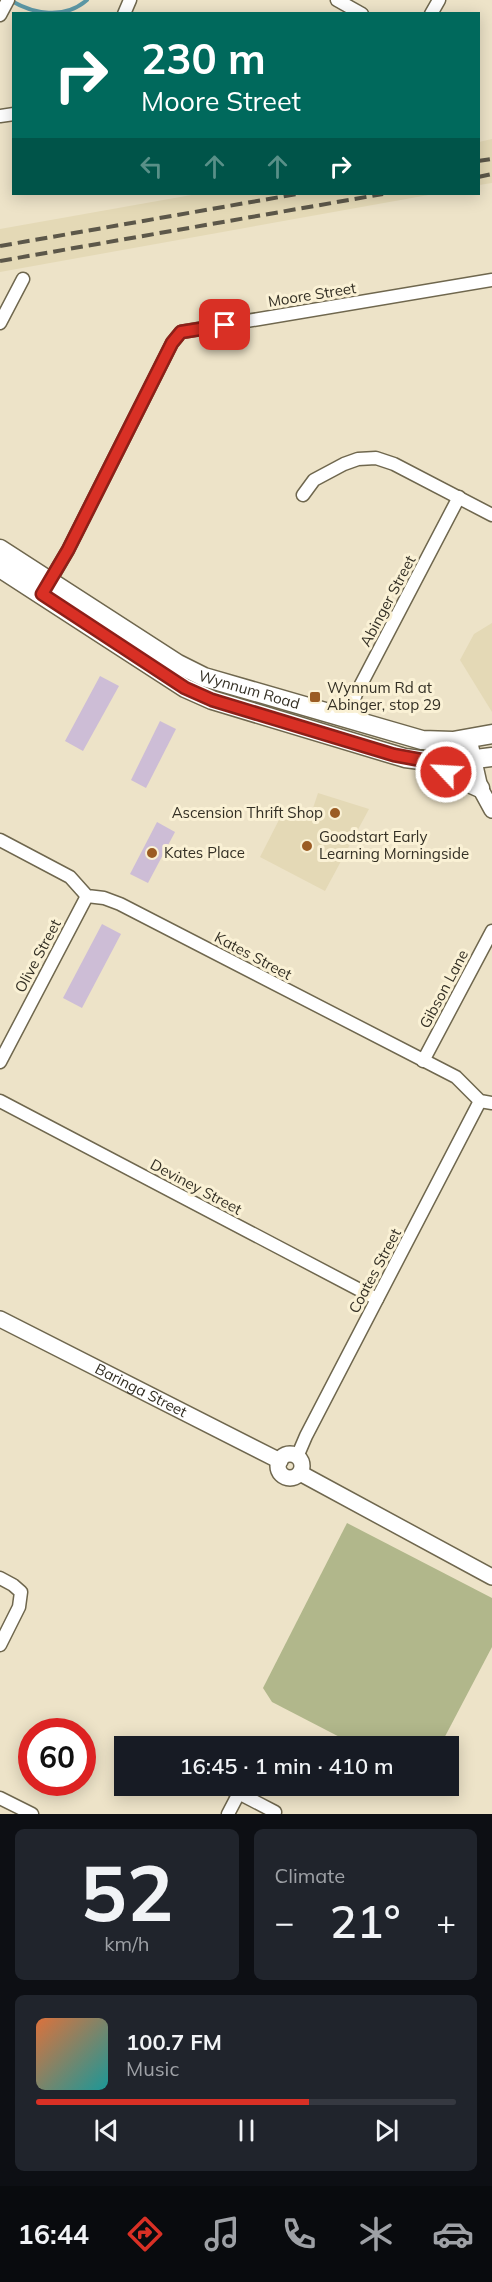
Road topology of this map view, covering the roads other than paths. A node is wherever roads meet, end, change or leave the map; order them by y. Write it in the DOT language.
graph roads {
  1 [pos="337,0"];
  2 [pos="358,12"];
  3 [pos="23,279"];
  4 [pos="492,280"];
  5 [pos="0,323"];
  6 [pos="303,495"];
  7 [pos="459,497"];
  8 [pos="492,515"];
  9 [pos="0,549"];
  10 [pos="0,568"];
  11 [pos="46,587"];
  12 [pos="346,719"];
  13 [pos="492,734"];
  14 [pos="469,740"];
  15 [pos="492,757"];
  16 [pos="474,760"];
  17 [pos="432,762"];
  18 [pos="485,787"];
  19 [pos="492,810"];
  20 [pos="0,840"];
  21 [pos="87,896"];
  22 [pos="492,932"];
  23 [pos="423,1061"];
  24 [pos="0,1062"];
  25 [pos="0,1101"];
  26 [pos="486,1102"];
  27 [pos="377,1299"];
  28 [pos="0,1318"];
  29 [pos="297,1457"];
  30 [pos="280,1461"];
  31 [pos="300,1473"];
  32 [pos="492,1577"];
  33 [pos="0,1578"];
  34 [pos="0,1645"];
  35 [pos="237,1796"];
  36 [pos="245,1796"];
  37 [pos="0,1798"];
  38 [pos="275,1812"];
  39 [pos="32,1814"];
  40 [pos="228,1814"];
  1 -- 2 [label="street"];
  3 -- 5 [label="street"];
  4 -- 11 [label="street, Moore Street"];
  6 -- 7 [label="street"];
  7 -- 8 [label="street"];
  7 -- 12 [label="street, Abinger Street"];
  9 -- 11 [label="main road, Wynnum Road"];
  10 -- 11 [label="main road, Wynnum Road"];
  11 -- 12 [label="main road, Wynnum Road"];
  11 -- 17 [label="main road, Wynnum Road"];
  12 -- 14 [label="main road, Wynnum Road"];
  13 -- 14 [label="main road, Wynnum Road"];
  14 -- 16 [label="street"];
  15 -- 16 [label="main road, Wynnum Road"];
  16 -- 17 [label="main road, Wynnum Road"];
  16 -- 18 [label="street"];
  17 -- 18 [label="main road"];
  18 -- 19 [label="street"];
  20 -- 21 [label="street"];
  21 -- 23 [label="street, Kates Street"];
  21 -- 24 [label="street, Olive Street"];
  22 -- 23 [label="street, Gibson Lane"];
  23 -- 26 [label="street, Kates Street"];
  25 -- 27 [label="street, Deviney Street"];
  26 -- 27 [label="street, Coates Street"];
  27 -- 29 [label="street, Coates Street"];
  28 -- 30 [label="street, Baringa Street"];
  29 -- 30 [label="street"];
  29 -- 31 [label="street"];
  30 -- 31 [label="street"];
  31 -- 32 [label="street"];
  33 -- 34 [label="street"];
  35 -- 40 [label="street"];
  36 -- 38 [label="street"];
  37 -- 39 [label="street"];
}
